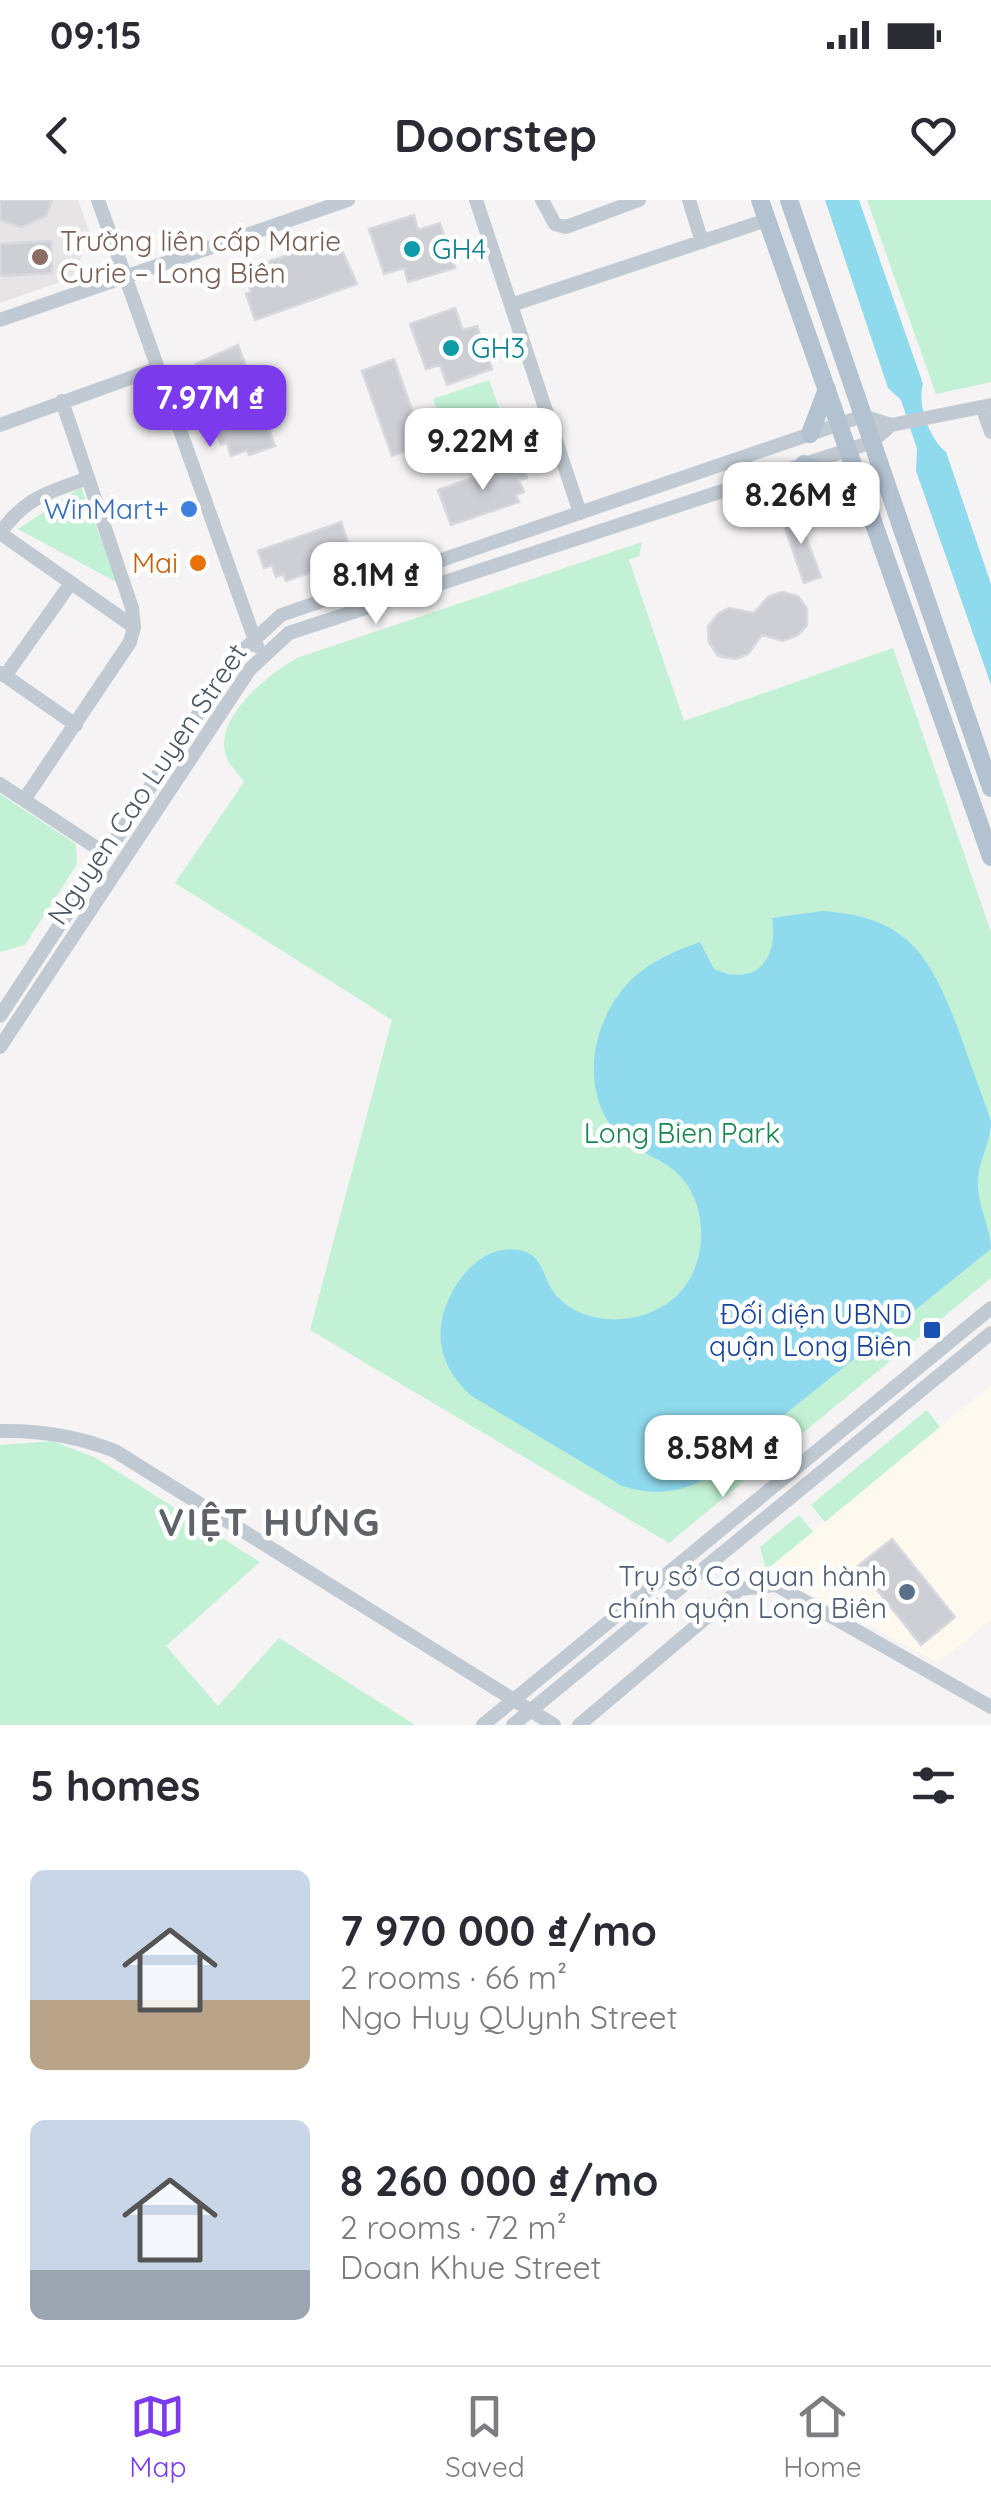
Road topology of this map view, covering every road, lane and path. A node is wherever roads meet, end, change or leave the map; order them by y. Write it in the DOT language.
graph roads {
  1 [pos="98,200"];
  2 [pos="348,200"];
  3 [pos="476,200"];
  4 [pos="542,200"];
  5 [pos="640,200"];
  6 [pos="689,200"];
  7 [pos="760,200"];
  8 [pos="789,200"];
  9 [pos="767,220"];
  10 [pos="702,242"];
  11 [pos="124,276"];
  12 [pos="511,305"];
  13 [pos="0,320"];
  14 [pos="158,368"];
  15 [pos="827,389"];
  16 [pos="62,401"];
  17 [pos="987,406"];
  18 [pos="863,416"];
  19 [pos="839,424"];
  20 [pos="893,424"];
  21 [pos="0,425"];
  22 [pos="991,432"];
  23 [pos="810,434"];
  24 [pos="872,442"];
  25 [pos="848,450"];
  26 [pos="804,464"];
  27 [pos="88,478"];
  28 [pos="861,487"];
  29 [pos="580,513"];
  30 [pos="0,533"];
  31 [pos="71,582"];
  32 [pos="134,626"];
  33 [pos="253,640"];
  34 [pos="263,655"];
  35 [pos="3,674"];
  36 [pos="76,724"];
  37 [pos="0,784"];
  38 [pos="991,788"];
  39 [pos="24,800"];
  40 [pos="106,854"];
  41 [pos="991,857"];
  42 [pos="6,994"];
  43 [pos="26,1008"];
  44 [pos="0,1016"];
  45 [pos="14,1026"];
  46 [pos="0,1048"];
  47 [pos="991,1308"];
  48 [pos="991,1333"];
  49 [pos="0,1431"];
  50 [pos="512,1701"];
  51 [pos="991,1707"];
  52 [pos="530,1712"];
  53 [pos="483,1725"];
  54 [pos="514,1725"];
  55 [pos="554,1725"];
  56 [pos="579,1725"];
  1 -- 11 [label="street"];
  2 -- 11 [label="street"];
  3 -- 12 [label="street"];
  4 -- 5 [label="street"];
  6 -- 10 [label="street"];
  7 -- 9 [label="main road"];
  8 -- 18 [label="main road"];
  9 -- 10 [label="street"];
  9 -- 15 [label="main road"];
  10 -- 12 [label="street"];
  11 -- 13 [label="street"];
  11 -- 14 [label="street"];
  12 -- 29 [label="street"];
  14 -- 16 [label="street"];
  14 -- 33 [label="street"];
  15 -- 19 [label="main road"];
  15 -- 23 [label="main road"];
  16 -- 21 [label="street"];
  16 -- 27 [label="street"];
  17 -- 20 [label="street"];
  17 -- 22 [label="street"];
  18 -- 19 [label="street, Nguyen Cao Luyen Street"];
  18 -- 20 [label="street"];
  18 -- 24 [label="main road"];
  19 -- 23 [label="street, Nguyen Cao Luyen Street"];
  19 -- 25 [label="main road"];
  20 -- 24 [label="street, Nguyen Cao Luyen Street"];
  23 -- 29 [label="street, Nguyen Cao Luyen Street"];
  24 -- 25 [label="street, Nguyen Cao Luyen Street"];
  24 -- 38 [label="main road"];
  25 -- 26 [label="street, Nguyen Cao Luyen Street"];
  25 -- 28 [label="main road"];
  26 -- 28 [label="main road"];
  26 -- 34 [label="street, Nguyen Cao Luyen Street"];
  27 -- 30 [label="street"];
  27 -- 32 [label="street"];
  28 -- 41 [label="main road"];
  29 -- 33 [label="street, Nguyen Cao Luyen Street"];
  30 -- 31 [label="street"];
  31 -- 32 [label="street"];
  31 -- 35 [label="street"];
  32 -- 36 [label="street"];
  33 -- 34 [label="street"];
  33 -- 40 [label="street, Nguyen Cao Luyen Street"];
  34 -- 43 [label="street, Nguyen Cao Luyen Street"];
  35 -- 36 [label="street"];
  36 -- 39 [label="street"];
  37 -- 39 [label="street"];
  39 -- 40 [label="street"];
  40 -- 42 [label="street, Nguyen Cao Luyen Street"];
  42 -- 43 [label="street"];
  42 -- 44 [label="street, Nguyen Cao Luyen Street"];
  43 -- 45 [label="street, Nguyen Cao Luyen Street"];
  44 -- 45 [label="street"];
  45 -- 46 [label="street, Nguyen Cao Luyen Street"];
  47 -- 50 [label="street"];
  48 -- 52 [label="street"];
  49 -- 50 [label="street"];
  50 -- 52 [label="street"];
  50 -- 53 [label="street"];
  51 -- 56 [label="street"];
  52 -- 54 [label="street"];
  52 -- 55 [label="street"];
}
